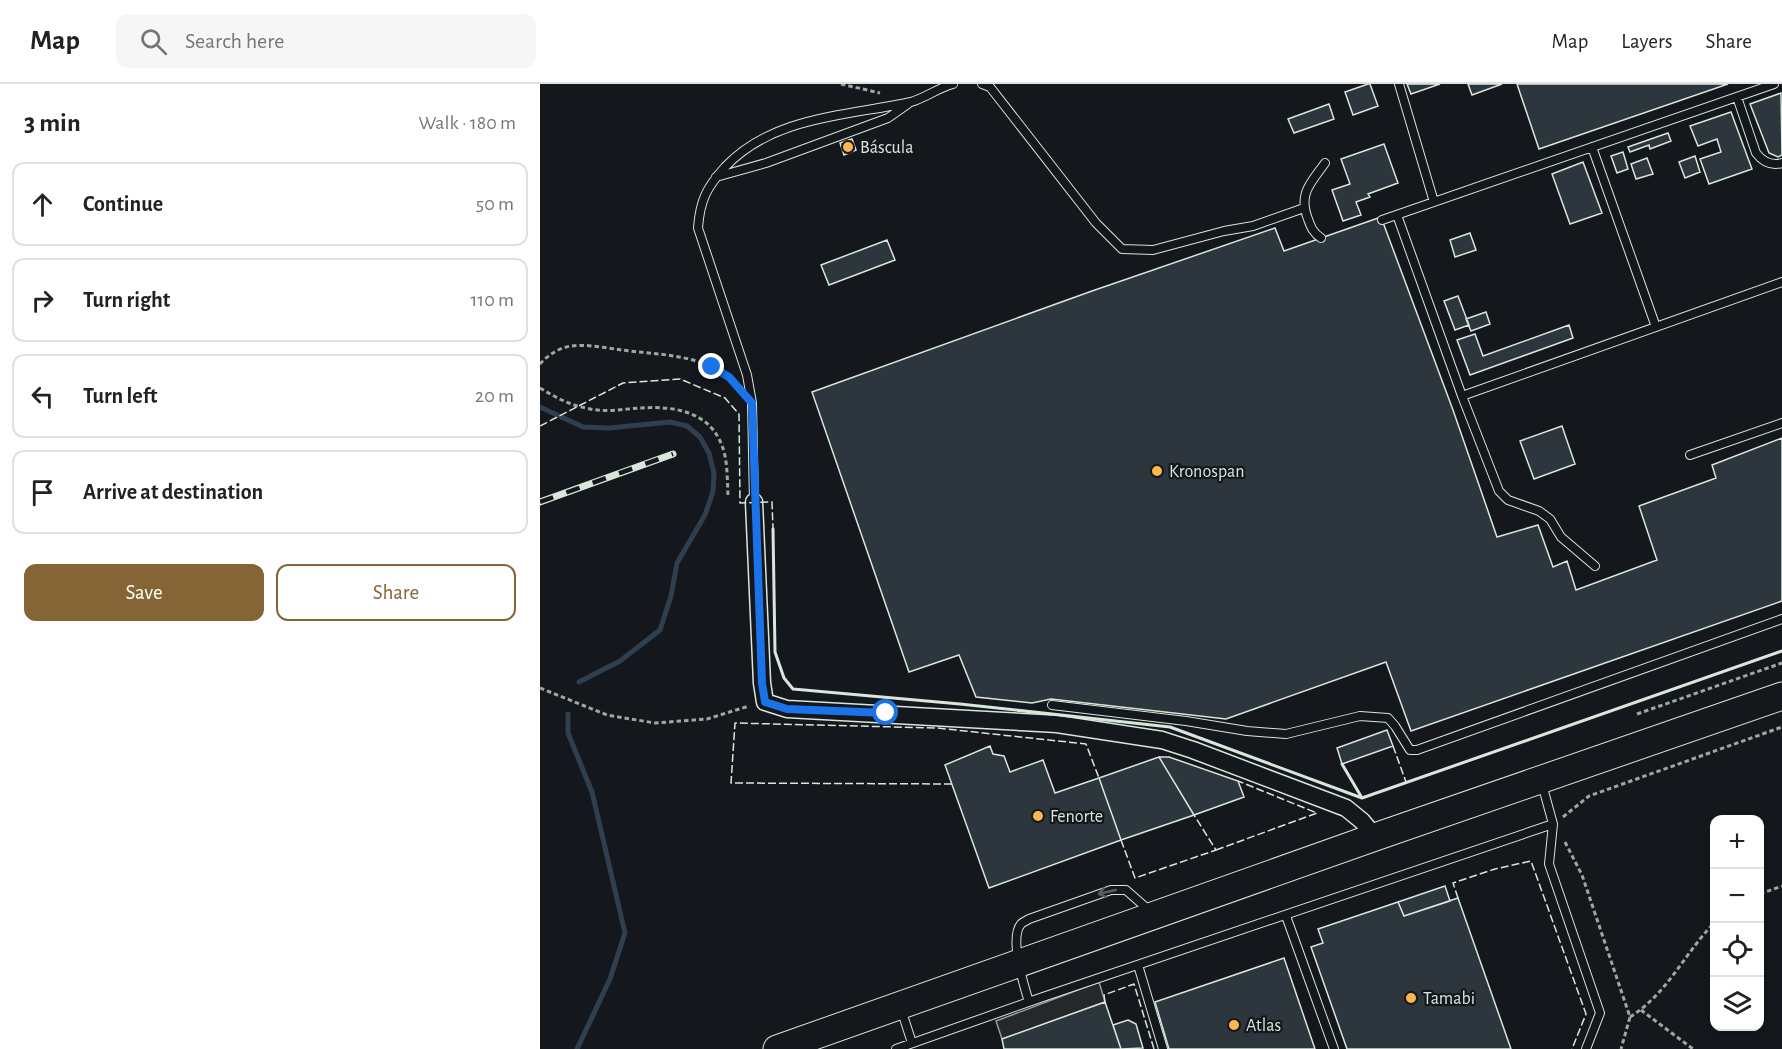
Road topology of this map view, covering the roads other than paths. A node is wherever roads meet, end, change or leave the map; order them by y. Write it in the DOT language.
graph roads {
  1 [pos="953,84"];
  2 [pos="982,84"];
  3 [pos="1399,84"];
  4 [pos="1774,84"];
  5 [pos="1737,97"];
  6 [pos="914,101"];
  7 [pos="1592,147"];
  8 [pos="1325,163"];
  9 [pos="1782,163"];
  10 [pos="716,177"];
  11 [pos="1434,202"];
  12 [pos="1304,208"];
  13 [pos="1397,215"];
  14 [pos="1382,220"];
  15 [pos="1321,238"];
  16 [pos="1782,282"];
  17 [pos="1656,327"];
  18 [pos="1462,396"];
  19 [pos="1782,423"];
  20 [pos="1690,455"];
  21 [pos="754,502"];
  22 [pos="1595,566"];
  23 [pos="1782,619"];
  24 [pos="1782,696"];
  25 [pos="1052,705"];
  26 [pos="1541,780"];
  27 [pos="1553,824"];
  28 [pos="1375,837"];
  29 [pos="1155,916"];
  30 [pos="1286,916"];
  31 [pos="1018,964"];
  32 [pos="1138,965"];
  33 [pos="1029,1002"];
  34 [pos="900,1006"];
  35 [pos="912,1043"];
  36 [pos="777,1049"];
  37 [pos="897,1049"];
  38 [pos="1163,1049"];
  39 [pos="1334,1049"];
  40 [pos="1586,1049"];
  1 -- 6 [label="lane"];
  2 -- 12 [label="lane"];
  3 -- 11 [label="lane"];
  4 -- 5 [label="lane"];
  5 -- 7 [label="lane"];
  5 -- 9 [label="lane"];
  6 -- 10 [label="lane"];
  6 -- 10 [label="lane"];
  7 -- 11 [label="lane"];
  7 -- 17 [label="lane"];
  8 -- 12 [label="lane"];
  10 -- 21 [label="lane"];
  11 -- 13 [label="lane"];
  12 -- 15 [label="lane"];
  13 -- 14 [label="lane"];
  13 -- 18 [label="lane"];
  16 -- 17 [label="lane"];
  17 -- 18 [label="lane"];
  18 -- 22 [label="lane"];
  19 -- 20 [label="lane"];
  21 -- 28 [label="street"];
  23 -- 25 [label="lane"];
  24 -- 26 [label="highway"];
  26 -- 27 [label="lane"];
  26 -- 28 [label="highway"];
  27 -- 30 [label="lane"];
  27 -- 40 [label="lane"];
  28 -- 29 [label="highway"];
  29 -- 31 [label="highway"];
  29 -- 31 [label="lane, one-way"];
  30 -- 32 [label="lane"];
  30 -- 39 [label="lane"];
  31 -- 33 [label="lane"];
  31 -- 34 [label="highway"];
  32 -- 33 [label="lane"];
  32 -- 38 [label="lane"];
  33 -- 35 [label="lane"];
  34 -- 35 [label="lane"];
  34 -- 36 [label="highway"];
  35 -- 37 [label="lane"];
}
